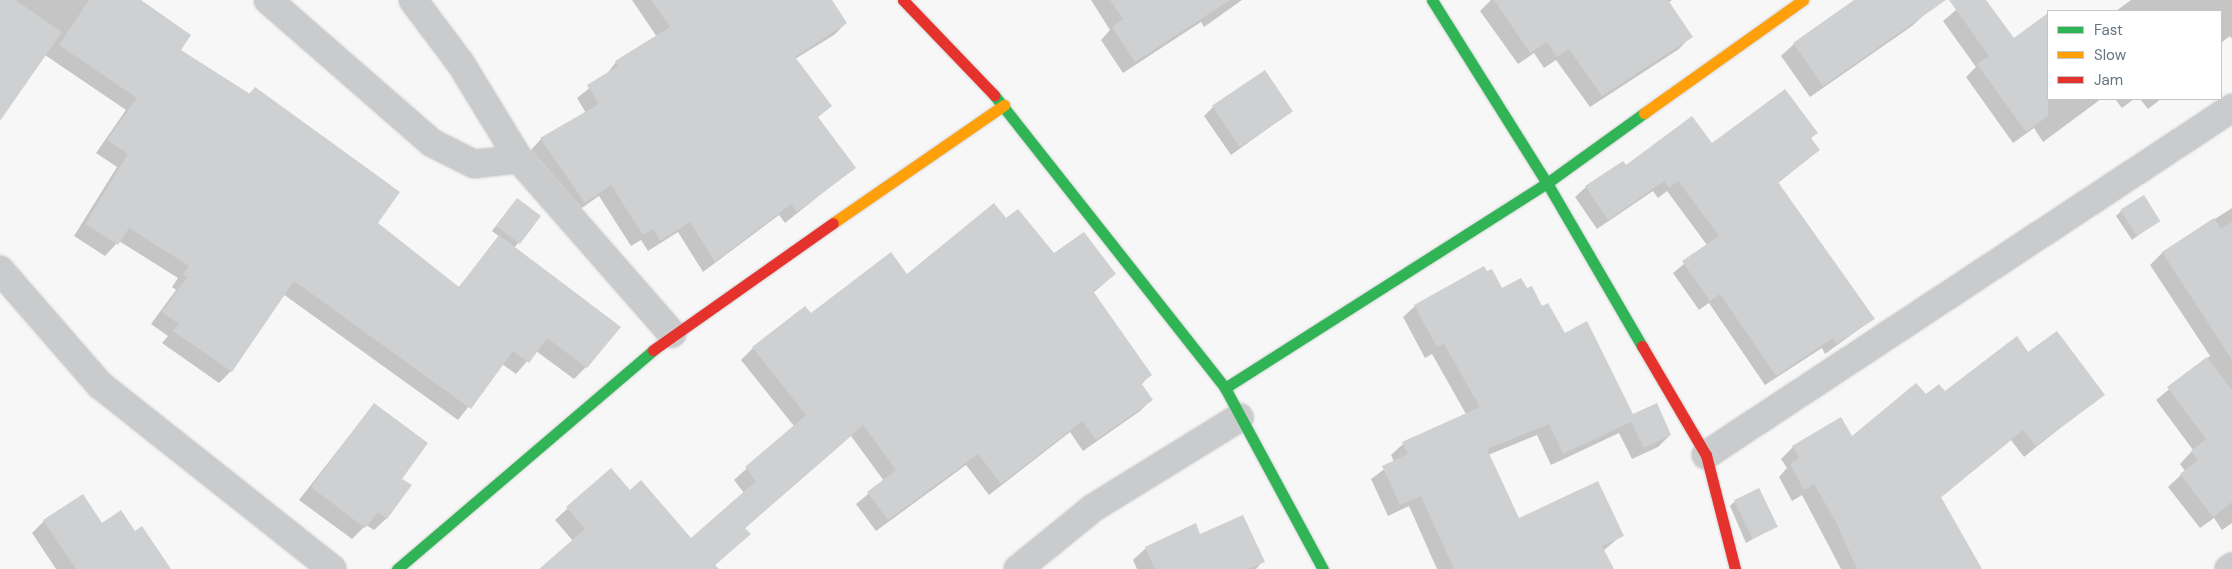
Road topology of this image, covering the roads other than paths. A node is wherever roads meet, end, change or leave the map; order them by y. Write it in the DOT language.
graph roads {
  1 [pos="268,0"];
  2 [pos="413,0"];
  3 [pos="904,0"];
  4 [pos="1432,0"];
  5 [pos="1803,0"];
  6 [pos="1004,106"];
  7 [pos="2232,108"];
  8 [pos="519,158"];
  9 [pos="1547,182"];
  10 [pos="0,270"];
  11 [pos="672,334"];
  12 [pos="1225,388"];
  13 [pos="1240,418"];
  14 [pos="1706,454"];
  15 [pos="332,569"];
  16 [pos="397,569"];
  17 [pos="1018,569"];
  18 [pos="1323,569"];
  19 [pos="1735,569"];
  1 -- 8 [label="street"];
  2 -- 8 [label="street"];
  3 -- 6 [label="street"];
  4 -- 9 [label="street"];
  5 -- 9 [label="street"];
  6 -- 11 [label="street"];
  6 -- 12 [label="street"];
  7 -- 14 [label="street"];
  8 -- 11 [label="street"];
  9 -- 12 [label="street"];
  9 -- 14 [label="street"];
  10 -- 15 [label="street"];
  11 -- 16 [label="street"];
  12 -- 13 [label="street"];
  13 -- 17 [label="street"];
  13 -- 18 [label="street"];
  14 -- 19 [label="street"];
}
